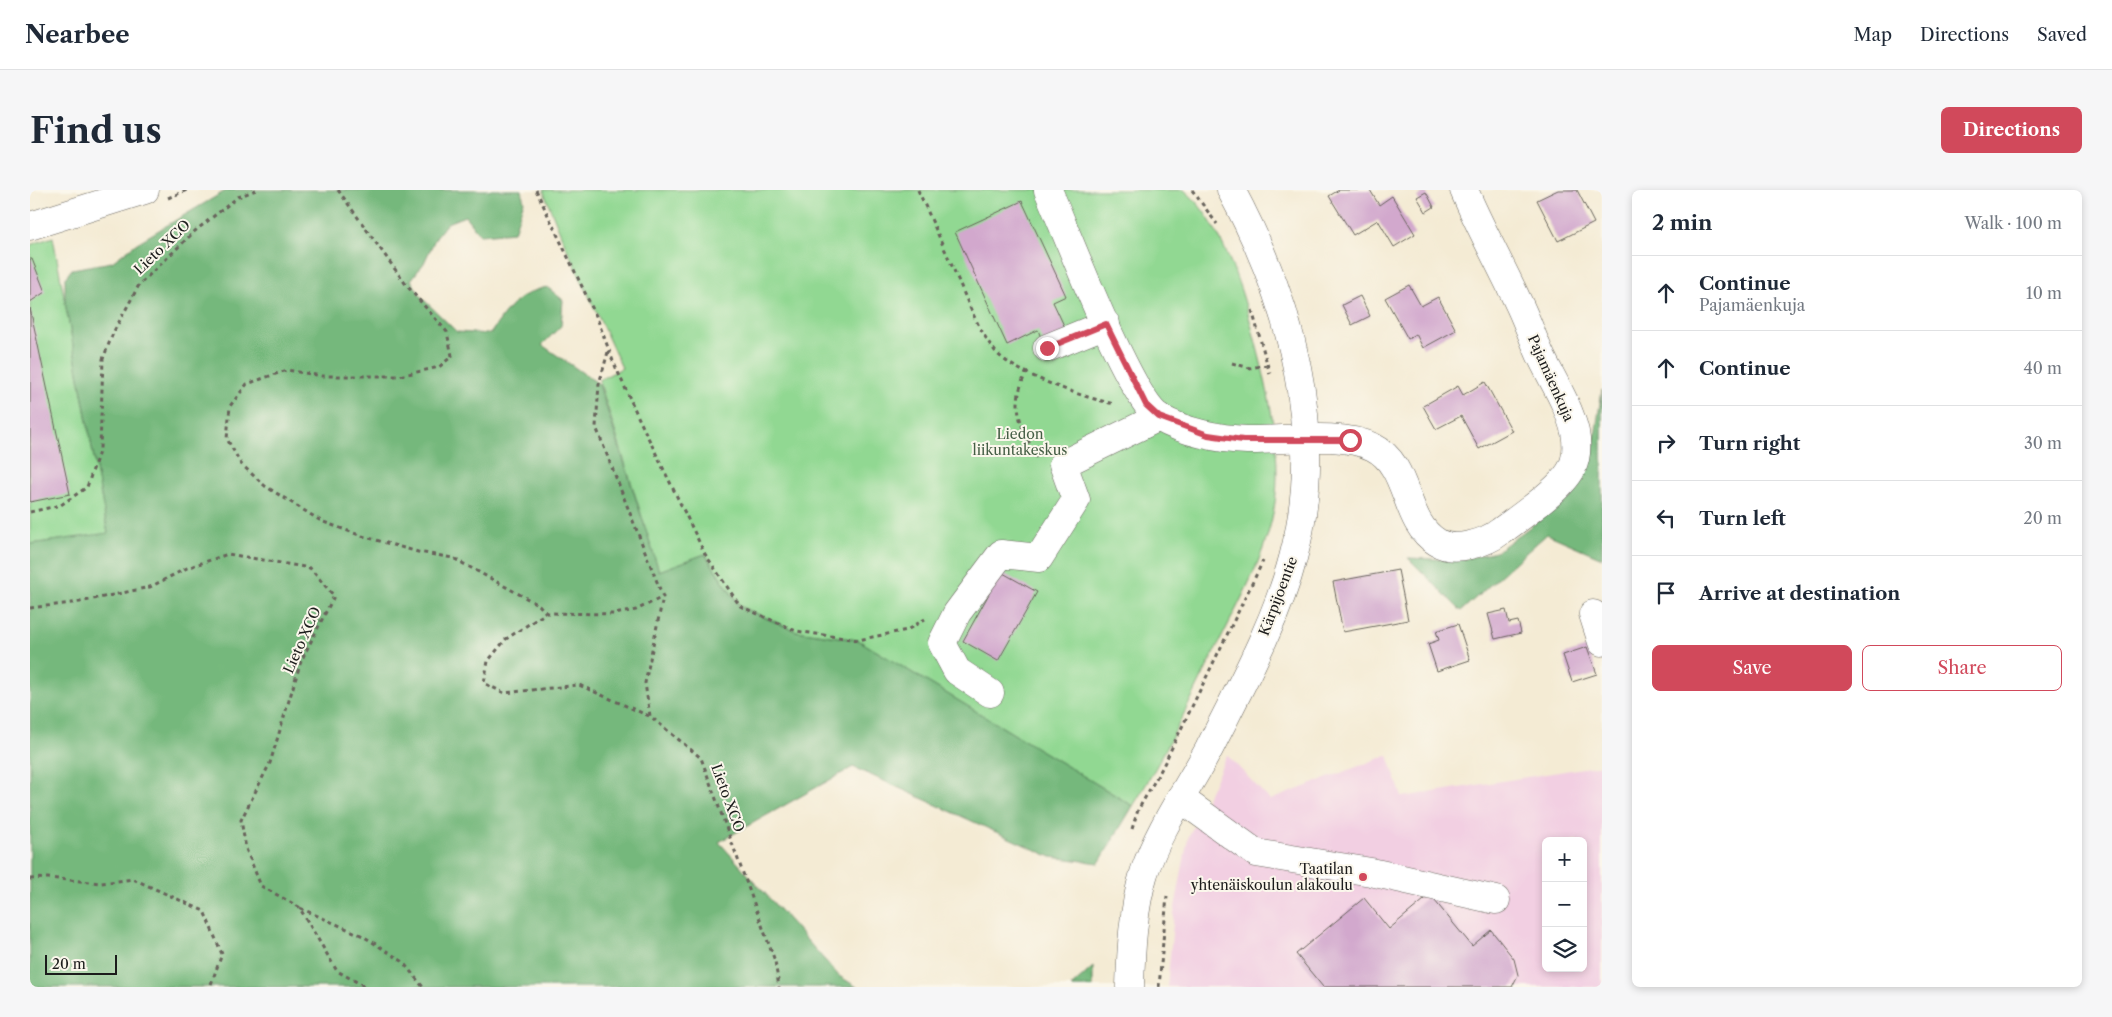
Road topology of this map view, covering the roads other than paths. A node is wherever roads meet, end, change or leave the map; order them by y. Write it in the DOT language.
graph roads {
  1 [pos="145,190"];
  2 [pos="1048,190"];
  3 [pos="1231,190"];
  4 [pos="1464,190"];
  5 [pos="82,199"];
  6 [pos="30,226"];
  7 [pos="1106,324"];
  8 [pos="1039,356"];
  9 [pos="1152,411"];
  10 [pos="1305,439"];
  11 [pos="1593,614"];
  12 [pos="1602,642"];
  13 [pos="990,694"];
  14 [pos="1180,798"];
  15 [pos="1496,900"];
  16 [pos="1130,987"];
  1 -- 5 [label="street"];
  2 -- 7 [label="street"];
  3 -- 10 [label="street, Kärpijoentie"];
  4 -- 10 [label="street, Pajamäenkuja"];
  5 -- 6 [label="street"];
  7 -- 8 [label="street"];
  7 -- 9 [label="street"];
  9 -- 10 [label="street, Pajamäenkuja"];
  9 -- 13 [label="street"];
  10 -- 14 [label="street, Kärpijoentie"];
  11 -- 12 [label="street"];
  14 -- 15 [label="street"];
  14 -- 16 [label="street, Kärpijoentie"];
}
